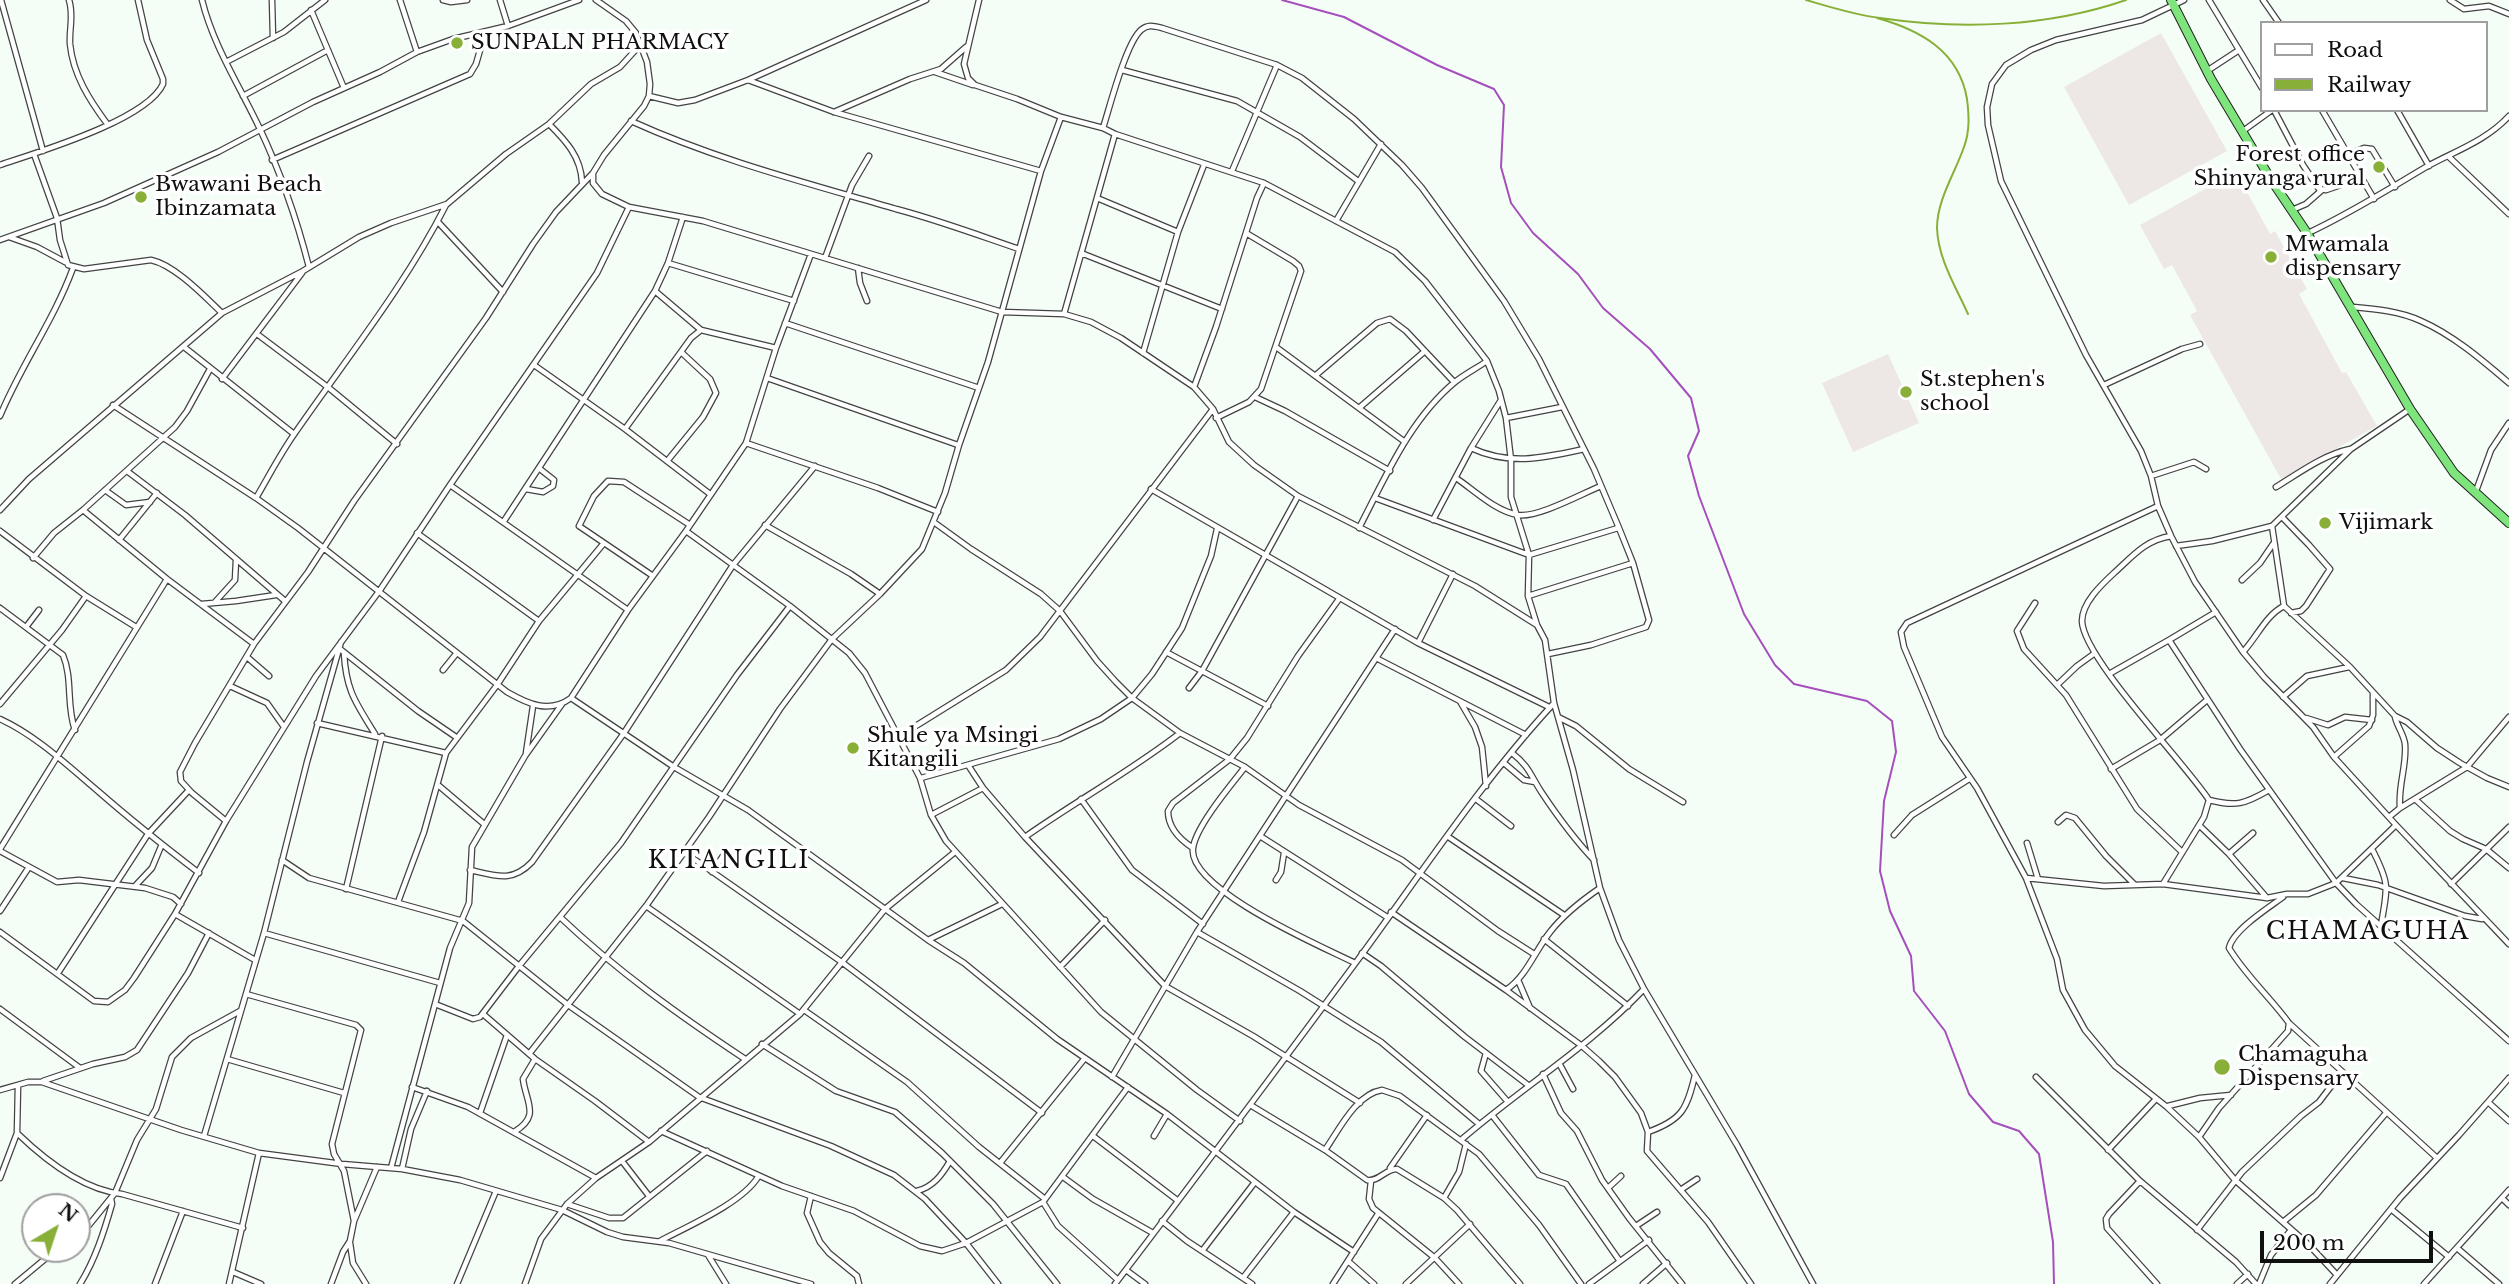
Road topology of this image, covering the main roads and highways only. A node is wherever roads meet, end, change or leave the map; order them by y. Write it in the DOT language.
graph roads {
  1 [pos="2173,3"];
  2 [pos="2509,523"];
  1 -- 2 [label="highway"];
}
